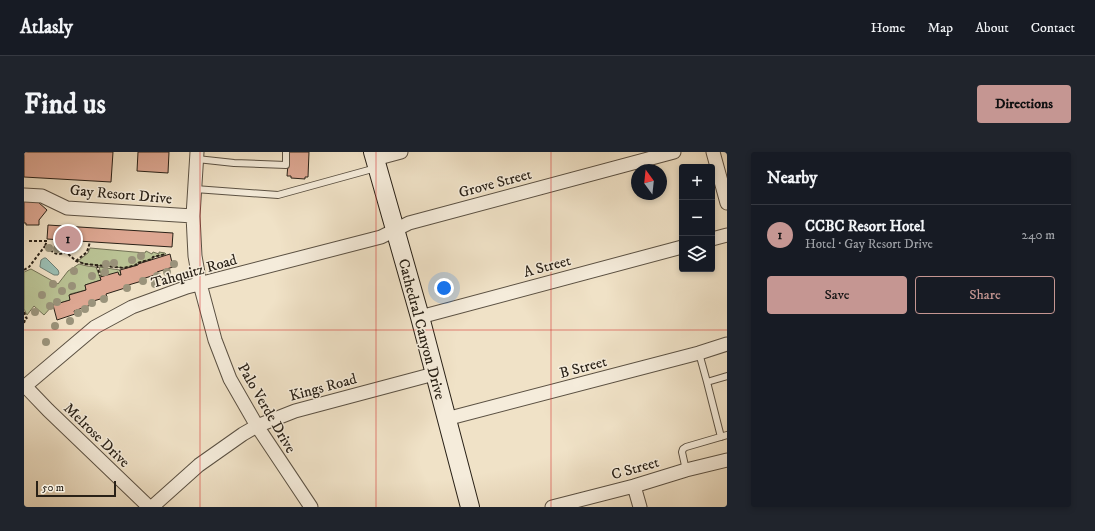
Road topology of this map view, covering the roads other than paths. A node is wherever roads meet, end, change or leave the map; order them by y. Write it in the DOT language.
graph roads {
  1 [pos="286,152"];
  2 [pos="401,152"];
  3 [pos="674,152"];
  4 [pos="713,152"];
  5 [pos="197,156"];
  6 [pos="375,159"];
  7 [pos="194,189"];
  8 [pos="24,195"];
  9 [pos="727,203"];
  10 [pos="193,216"];
  11 [pos="395,230"];
  12 [pos="727,235"];
  13 [pos="715,238"];
  14 [pos="679,248"];
  15 [pos="200,284"];
  16 [pos="420,317"];
  17 [pos="727,344"];
  18 [pos="699,353"];
  19 [pos="434,374"];
  20 [pos="727,376"];
  21 [pos="707,382"];
  22 [pos="24,386"];
  23 [pos="446,419"];
  24 [pos="257,426"];
  25 [pos="724,436"];
  26 [pos="727,460"];
  27 [pos="686,470"];
  28 [pos="634,486"];
  29 [pos="149,507"];
  30 [pos="152,507"];
  31 [pos="311,507"];
  32 [pos="470,507"];
  33 [pos="552,507"];
  34 [pos="640,507"];
  1 -- 5 [label="lane"];
  2 -- 6 [label="street"];
  3 -- 11 [label="street, Grove Street"];
  4 -- 9 [label="street"];
  5 -- 7 [label="street, Palo Verde Drive"];
  6 -- 7 [label="lane"];
  6 -- 11 [label="street, Cathedral Canyon Drive"];
  7 -- 10 [label="street, Palo Verde Drive"];
  8 -- 10 [label="street, Gay Resort Drive"];
  10 -- 15 [label="street, Palo Verde Drive"];
  11 -- 15 [label="street, Tahquitz Road"];
  11 -- 16 [label="street, Cathedral Canyon Drive"];
  12 -- 13 [label="street"];
  14 -- 16 [label="street, A Street"];
  15 -- 22 [label="street, Tahquitz Road"];
  15 -- 24 [label="street, Palo Verde Drive"];
  16 -- 19 [label="street, Cathedral Canyon Drive"];
  17 -- 18 [label="street, B Street"];
  18 -- 21 [label="lane"];
  18 -- 23 [label="street, B Street"];
  19 -- 23 [label="street, Cathedral Canyon Drive"];
  19 -- 24 [label="street, Kings Road"];
  20 -- 21 [label="lane"];
  21 -- 25 [label="lane"];
  22 -- 29 [label="street, Melrose Drive"];
  23 -- 32 [label="street, Cathedral Canyon Drive"];
  24 -- 30 [label="street, Kings Road"];
  24 -- 31 [label="street, Palo Verde Drive"];
  25 -- 27 [label="lane"];
  26 -- 27 [label="street, C Street"];
  27 -- 28 [label="street, C Street"];
  28 -- 33 [label="street, C Street"];
  28 -- 34 [label="street"];
}
